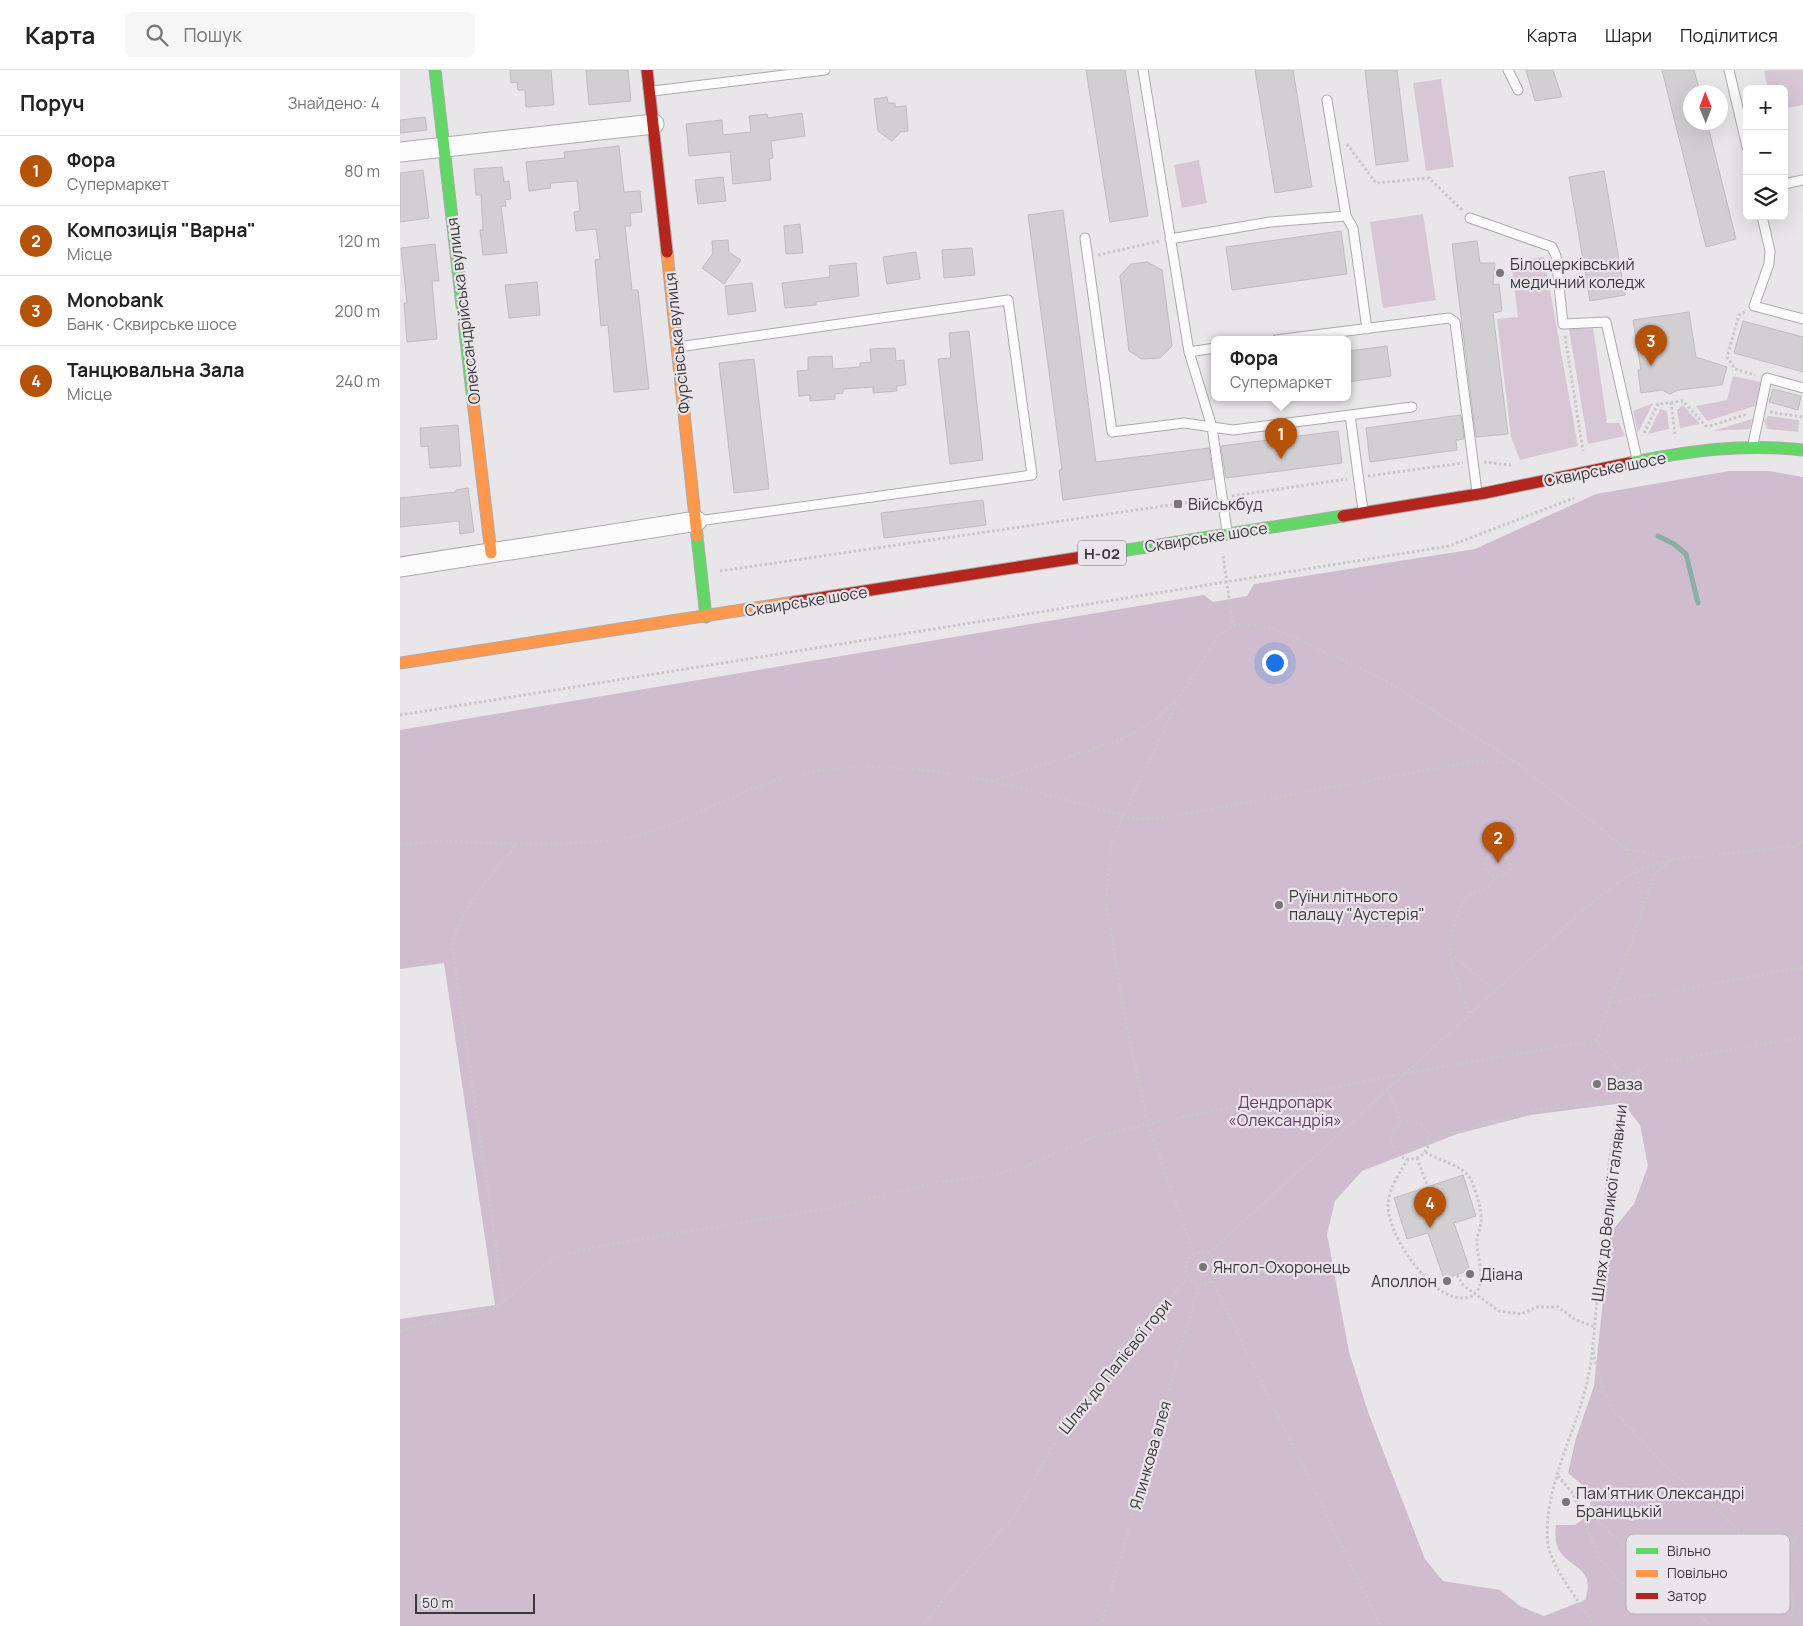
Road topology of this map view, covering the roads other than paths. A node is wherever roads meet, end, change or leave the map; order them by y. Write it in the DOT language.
graph roads {
  1 [pos="435,70"];
  2 [pos="647,70"];
  3 [pos="826,70"];
  4 [pos="1142,70"];
  5 [pos="1508,70"];
  6 [pos="1729,70"];
  7 [pos="1518,90"];
  8 [pos="650,91"];
  9 [pos="1327,100"];
  10 [pos="654,124"];
  11 [pos="1743,130"];
  12 [pos="444,147"];
  13 [pos="400,152"];
  14 [pos="1803,180"];
  15 [pos="1788,183"];
  16 [pos="1346,216"];
  17 [pos="1470,218"];
  18 [pos="1763,220"];
  19 [pos="1085,238"];
  20 [pos="1170,239"];
  21 [pos="1803,319"];
  22 [pos="1367,328"];
  23 [pos="1306,336"];
  24 [pos="678,347"];
  25 [pos="1211,349"];
  26 [pos="1189,352"];
  27 [pos="1803,388"];
  28 [pos="1412,407"];
  29 [pos="1350,415"];
  30 [pos="1212,427"];
  31 [pos="1752,447"];
  32 [pos="1803,450"];
  33 [pos="1638,462"];
  34 [pos="1477,495"];
  35 [pos="1363,513"];
  36 [pos="697,521"];
  37 [pos="1227,533"];
  38 [pos="491,553"];
  39 [pos="400,567"];
  40 [pos="706,617"];
  41 [pos="400,662"];
  1 -- 12 [label="main road, Олександрійська вулиця"];
  2 -- 8 [label="main road, Фурсівська вулиця"];
  3 -- 8 [label="lane"];
  4 -- 20 [label="lane"];
  5 -- 7 [label="lane"];
  6 -- 11 [label="lane"];
  8 -- 10 [label="main road, Фурсівська вулиця"];
  9 -- 16 [label="lane"];
  10 -- 12 [label="street"];
  10 -- 24 [label="main road, Фурсівська вулиця"];
  12 -- 13 [label="street"];
  12 -- 38 [label="main road, Олександрійська вулиця"];
  14 -- 15 [label="lane"];
  16 -- 20 [label="lane"];
  16 -- 22 [label="lane"];
  17 -- 33 [label="lane"];
  18 -- 21 [label="lane"];
  19 -- 30 [label="lane"];
  20 -- 26 [label="lane"];
  22 -- 23 [label="lane"];
  22 -- 34 [label="lane"];
  24 -- 36 [label="main road, Фурсівська вулиця"];
  24 -- 36 [label="lane"];
  25 -- 26 [label="lane"];
  26 -- 30 [label="lane"];
  27 -- 31 [label="lane"];
  28 -- 29 [label="lane"];
  29 -- 30 [label="lane"];
  29 -- 35 [label="lane"];
  30 -- 37 [label="lane"];
  31 -- 32 [label="main road, Сквирське шосе / Н-02"];
  31 -- 33 [label="main road, Сквирське шосе / Н-02"];
  33 -- 34 [label="main road, Сквирське шосе / Н-02"];
  34 -- 35 [label="main road, Сквирське шосе / Н-02"];
  35 -- 37 [label="main road, Сквирське шосе / Н-02"];
  36 -- 38 [label="street"];
  36 -- 40 [label="main road, Фурсівська вулиця"];
  37 -- 40 [label="main road, Сквирське шосе / Н-02"];
  38 -- 39 [label="street"];
  40 -- 41 [label="main road, Сквирське шосе / Н-02"];
}
